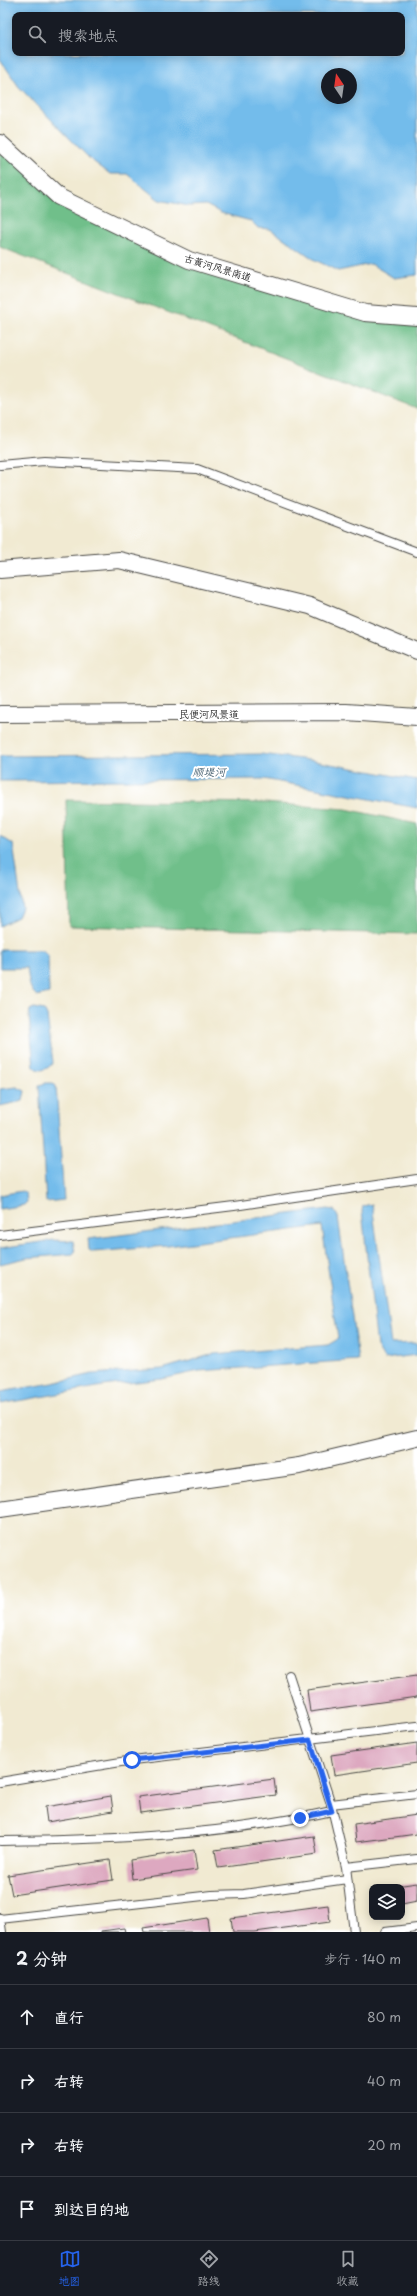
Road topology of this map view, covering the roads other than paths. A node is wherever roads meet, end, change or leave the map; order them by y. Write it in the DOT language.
graph roads {
  1 [pos="0,143"];
  2 [pos="417,317"];
  3 [pos="0,465"];
  4 [pos="417,552"];
  5 [pos="0,570"];
  6 [pos="417,651"];
  7 [pos="0,714"];
  8 [pos="417,717"];
  9 [pos="417,1180"];
  10 [pos="0,1235"];
  11 [pos="417,1438"];
  12 [pos="0,1509"];
  13 [pos="289,1675"];
  14 [pos="417,1726"];
  15 [pos="310,1740"];
  16 [pos="0,1782"];
  17 [pos="417,1794"];
  18 [pos="332,1808"];
  19 [pos="0,1841"];
  20 [pos="417,1859"];
  21 [pos="346,1867"];
  22 [pos="347,1879"];
  23 [pos="0,1919"];
  24 [pos="417,1928"];
  25 [pos="2,1932"];
  26 [pos="354,1932"];
  27 [pos="385,1932"];
  1 -- 2 [label="street, 古黄河风景南道"];
  3 -- 4 [label="lane"];
  5 -- 6 [label="street"];
  7 -- 8 [label="street, 民便河风景道"];
  9 -- 10 [label="lane"];
  11 -- 12 [label="street"];
  13 -- 15 [label="lane"];
  14 -- 15 [label="lane"];
  15 -- 16 [label="lane"];
  15 -- 18 [label="lane"];
  17 -- 18 [label="lane"];
  18 -- 19 [label="lane"];
  18 -- 21 [label="lane"];
  20 -- 21 [label="lane"];
  21 -- 22 [label="lane"];
  22 -- 23 [label="lane"];
  22 -- 26 [label="lane"];
  23 -- 25 [label="lane"];
  24 -- 27 [label="lane"];
}
